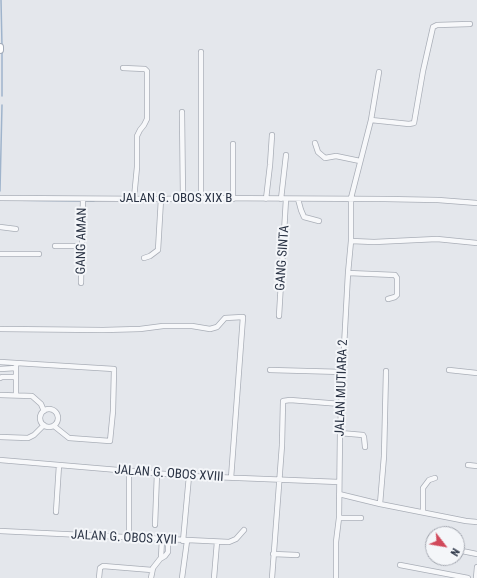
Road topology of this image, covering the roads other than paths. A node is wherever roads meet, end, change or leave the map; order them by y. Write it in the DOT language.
graph roads {
  1 [pos="470,24"];
  2 [pos="0,47"];
  3 [pos="0,50"];
  4 [pos="201,52"];
  5 [pos="123,68"];
  6 [pos="379,72"];
  7 [pos="182,112"];
  8 [pos="371,120"];
  9 [pos="272,135"];
  10 [pos="315,143"];
  11 [pos="233,144"];
  12 [pos="286,155"];
  13 [pos="360,161"];
  14 [pos="0,198"];
  15 [pos="134,198"];
  16 [pos="201,198"];
  17 [pos="351,198"];
  18 [pos="82,199"];
  19 [pos="161,199"];
  20 [pos="183,199"];
  21 [pos="233,199"];
  22 [pos="266,199"];
  23 [pos="284,199"];
  24 [pos="298,199"];
  25 [pos="477,203"];
  26 [pos="319,221"];
  27 [pos="0,227"];
  28 [pos="16,229"];
  29 [pos="351,241"];
  30 [pos="477,243"];
  31 [pos="55,246"];
  32 [pos="82,246"];
  33 [pos="0,254"];
  34 [pos="38,254"];
  35 [pos="144,258"];
  36 [pos="348,273"];
  37 [pos="81,283"];
  38 [pos="388,299"];
  39 [pos="279,316"];
  40 [pos="0,329"];
  41 [pos="0,362"];
  42 [pos="16,366"];
  43 [pos="0,369"];
  44 [pos="270,370"];
  45 [pos="449,370"];
  46 [pos="386,371"];
  47 [pos="343,372"];
  48 [pos="477,373"];
  49 [pos="16,377"];
  50 [pos="0,378"];
  51 [pos="0,395"];
  52 [pos="16,395"];
  53 [pos="341,404"];
  54 [pos="44,411"];
  55 [pos="44,425"];
  56 [pos="54,426"];
  57 [pos="340,433"];
  58 [pos="0,437"];
  59 [pos="365,447"];
  60 [pos="0,460"];
  61 [pos="58,465"];
  62 [pos="468,465"];
  63 [pos="477,466"];
  64 [pos="129,471"];
  65 [pos="157,473"];
  66 [pos="189,476"];
  67 [pos="231,478"];
  68 [pos="435,478"];
  69 [pos="279,480"];
  70 [pos="339,482"];
  71 [pos="339,494"];
  72 [pos="380,504"];
  73 [pos="56,512"];
  74 [pos="422,512"];
  75 [pos="339,518"];
  76 [pos="361,518"];
  77 [pos="477,522"];
  78 [pos="155,525"];
  79 [pos="244,530"];
  80 [pos="0,532"];
  81 [pos="129,538"];
  82 [pos="162,539"];
  83 [pos="168,540"];
  84 [pos="185,541"];
  85 [pos="217,542"];
  86 [pos="465,552"];
  87 [pos="274,554"];
  88 [pos="477,554"];
  89 [pos="296,555"];
  90 [pos="161,558"];
  91 [pos="400,565"];
  92 [pos="477,567"];
  93 [pos="152,570"];
  94 [pos="99,578"];
  95 [pos="151,578"];
  96 [pos="182,578"];
  97 [pos="214,578"];
  98 [pos="272,578"];
  99 [pos="336,578"];
  100 [pos="468,578"];
  101 [pos="476,578"];
  1 -- 8 [label="street"];
  2 -- 3 [label="main road"];
  4 -- 16 [label="street"];
  5 -- 15 [label="street"];
  6 -- 8 [label="street, JALAN MUTIARA 2"];
  7 -- 20 [label="street"];
  8 -- 13 [label="street, JALAN MUTIARA 2"];
  9 -- 22 [label="street"];
  10 -- 13 [label="street"];
  11 -- 21 [label="street"];
  12 -- 23 [label="street, GANG SINTA"];
  13 -- 17 [label="street, JALAN MUTIARA 2"];
  14 -- 18 [label="street, JALAN G. OBOS XIX B"];
  15 -- 18 [label="street, JALAN G. OBOS XIX B"];
  15 -- 19 [label="street, JALAN G. OBOS XIX B"];
  16 -- 20 [label="street, JALAN G. OBOS XIX B"];
  16 -- 21 [label="street, JALAN G. OBOS XIX B"];
  17 -- 24 [label="street, JALAN G. OBOS XIX B"];
  17 -- 25 [label="street, JALAN G. OBOS XIX B"];
  17 -- 29 [label="street, JALAN MUTIARA 2"];
  18 -- 32 [label="street, GANG AMAN"];
  19 -- 20 [label="street, JALAN G. OBOS XIX B"];
  19 -- 35 [label="street"];
  21 -- 22 [label="street, JALAN G. OBOS XIX B"];
  22 -- 23 [label="street, JALAN G. OBOS XIX B"];
  23 -- 24 [label="street, JALAN G. OBOS XIX B"];
  23 -- 39 [label="street, GANG SINTA"];
  24 -- 26 [label="street"];
  27 -- 28 [label="street"];
  29 -- 30 [label="street"];
  29 -- 36 [label="street, JALAN MUTIARA 2"];
  31 -- 32 [label="street"];
  32 -- 37 [label="street, GANG AMAN"];
  33 -- 34 [label="street"];
  36 -- 38 [label="street"];
  36 -- 47 [label="street, JALAN MUTIARA 2"];
  40 -- 67 [label="street"];
  41 -- 42 [label="street"];
  42 -- 43 [label="street"];
  42 -- 49 [label="street"];
  42 -- 56 [label="street"];
  44 -- 47 [label="street"];
  45 -- 48 [label="street"];
  46 -- 72 [label="street"];
  47 -- 53 [label="street, JALAN MUTIARA 2"];
  49 -- 50 [label="street"];
  49 -- 52 [label="street"];
  51 -- 52 [label="street"];
  52 -- 54 [label="street"];
  53 -- 57 [label="street, JALAN MUTIARA 2"];
  53 -- 69 [label="street"];
  54 -- 55 [label="street"];
  54 -- 56 [label="street"];
  55 -- 56 [label="street"];
  55 -- 58 [label="street"];
  57 -- 59 [label="street"];
  57 -- 70 [label="street, JALAN MUTIARA 2"];
  60 -- 61 [label="street, JALAN G. OBOS XVIII"];
  61 -- 64 [label="street, JALAN G. OBOS XVIII"];
  61 -- 73 [label="street"];
  62 -- 63 [label="street"];
  64 -- 65 [label="street, JALAN G. OBOS XVIII"];
  64 -- 81 [label="street"];
  65 -- 66 [label="street, JALAN G. OBOS XVIII"];
  65 -- 78 [label="street"];
  66 -- 67 [label="street, JALAN G. OBOS XVIII"];
  66 -- 84 [label="street"];
  67 -- 69 [label="street, JALAN G. OBOS XVIII"];
  68 -- 74 [label="street"];
  69 -- 70 [label="street, JALAN G. OBOS XVIII"];
  69 -- 87 [label="street"];
  70 -- 71 [label="street, JALAN MUTIARA 2"];
  71 -- 72 [label="street"];
  71 -- 75 [label="street, JALAN MUTIARA 2"];
  72 -- 74 [label="street"];
  74 -- 77 [label="street"];
  75 -- 76 [label="street"];
  75 -- 99 [label="street, JALAN MUTIARA 2"];
  79 -- 85 [label="street, JALAN G. OBOS XVII"];
  80 -- 81 [label="street, JALAN G. OBOS XVII"];
  81 -- 82 [label="street, JALAN G. OBOS XVII"];
  82 -- 83 [label="street, JALAN G. OBOS XVII"];
  82 -- 90 [label="street"];
  83 -- 84 [label="street, JALAN G. OBOS XVII"];
  83 -- 90 [label="street"];
  84 -- 85 [label="street, JALAN G. OBOS XVII"];
  84 -- 96 [label="street"];
  85 -- 97 [label="street"];
  86 -- 88 [label="street"];
  87 -- 89 [label="street"];
  87 -- 98 [label="street"];
  90 -- 93 [label="street"];
  91 -- 100 [label="street"];
  92 -- 101 [label="street"];
  93 -- 94 [label="street"];
  93 -- 95 [label="street"];
}
